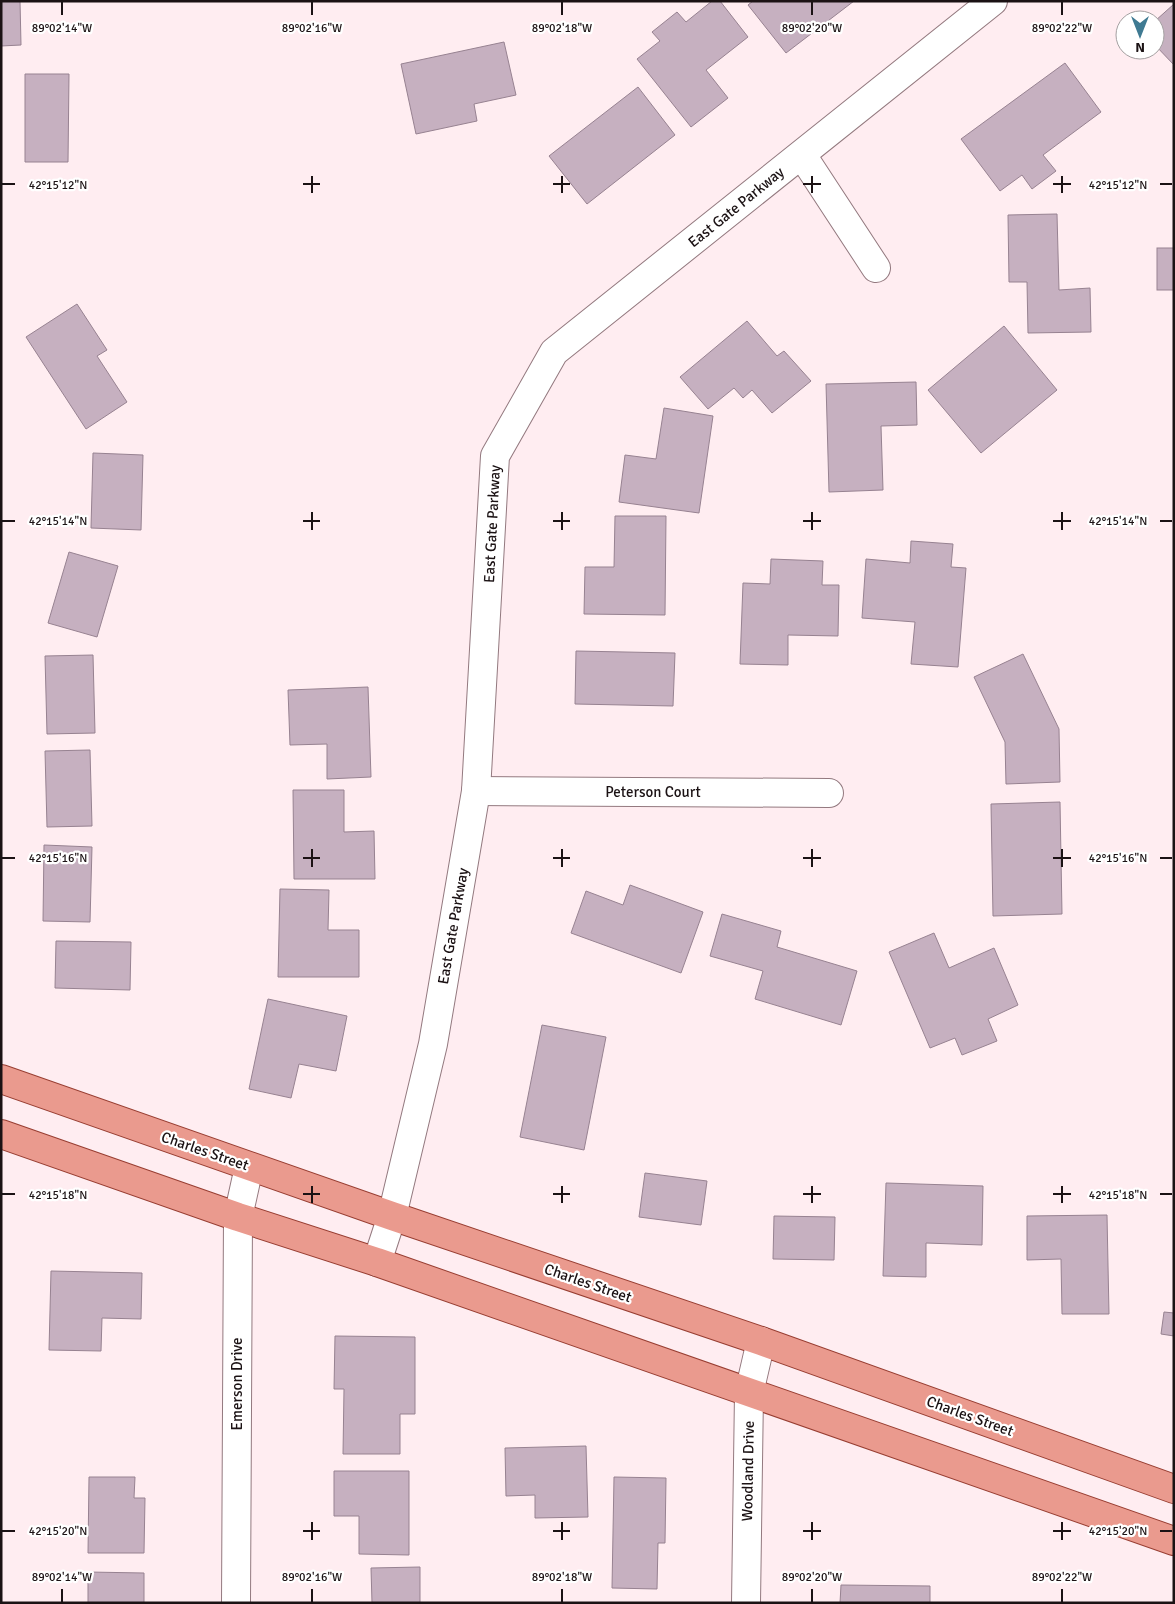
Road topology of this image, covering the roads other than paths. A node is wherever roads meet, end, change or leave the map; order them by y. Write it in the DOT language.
graph roads {
  1 [pos="993,1"];
  2 [pos="802,155"];
  3 [pos="876,268"];
  4 [pos="476,791"];
  5 [pos="829,793"];
  6 [pos="1,1079"];
  7 [pos="1,1134"];
  8 [pos="249,1166"];
  9 [pos="392,1216"];
  10 [pos="238,1217"];
  11 [pos="377,1262"];
  12 [pos="760,1341"];
  13 [pos="749,1393"];
  14 [pos="1174,1489"];
  15 [pos="1174,1541"];
  16 [pos="236,1603"];
  17 [pos="746,1603"];
  1 -- 2 [label="street, East Gate Parkway"];
  2 -- 3 [label="street"];
  2 -- 4 [label="street, East Gate Parkway"];
  4 -- 5 [label="street, Peterson Court"];
  4 -- 9 [label="street, East Gate Parkway"];
  6 -- 8 [label="main road, Charles Street"];
  7 -- 10 [label="main road"];
  8 -- 9 [label="main road, Charles Street"];
  8 -- 10 [label="street, Emerson Drive"];
  9 -- 11 [label="street, East Gate Parkway"];
  9 -- 12 [label="main road, Charles Street"];
  10 -- 11 [label="main road"];
  10 -- 16 [label="street, Emerson Drive"];
  11 -- 13 [label="main road"];
  12 -- 13 [label="street, Woodland Drive"];
  12 -- 14 [label="main road, Charles Street"];
  13 -- 15 [label="main road"];
  13 -- 17 [label="street, Woodland Drive"];
}
